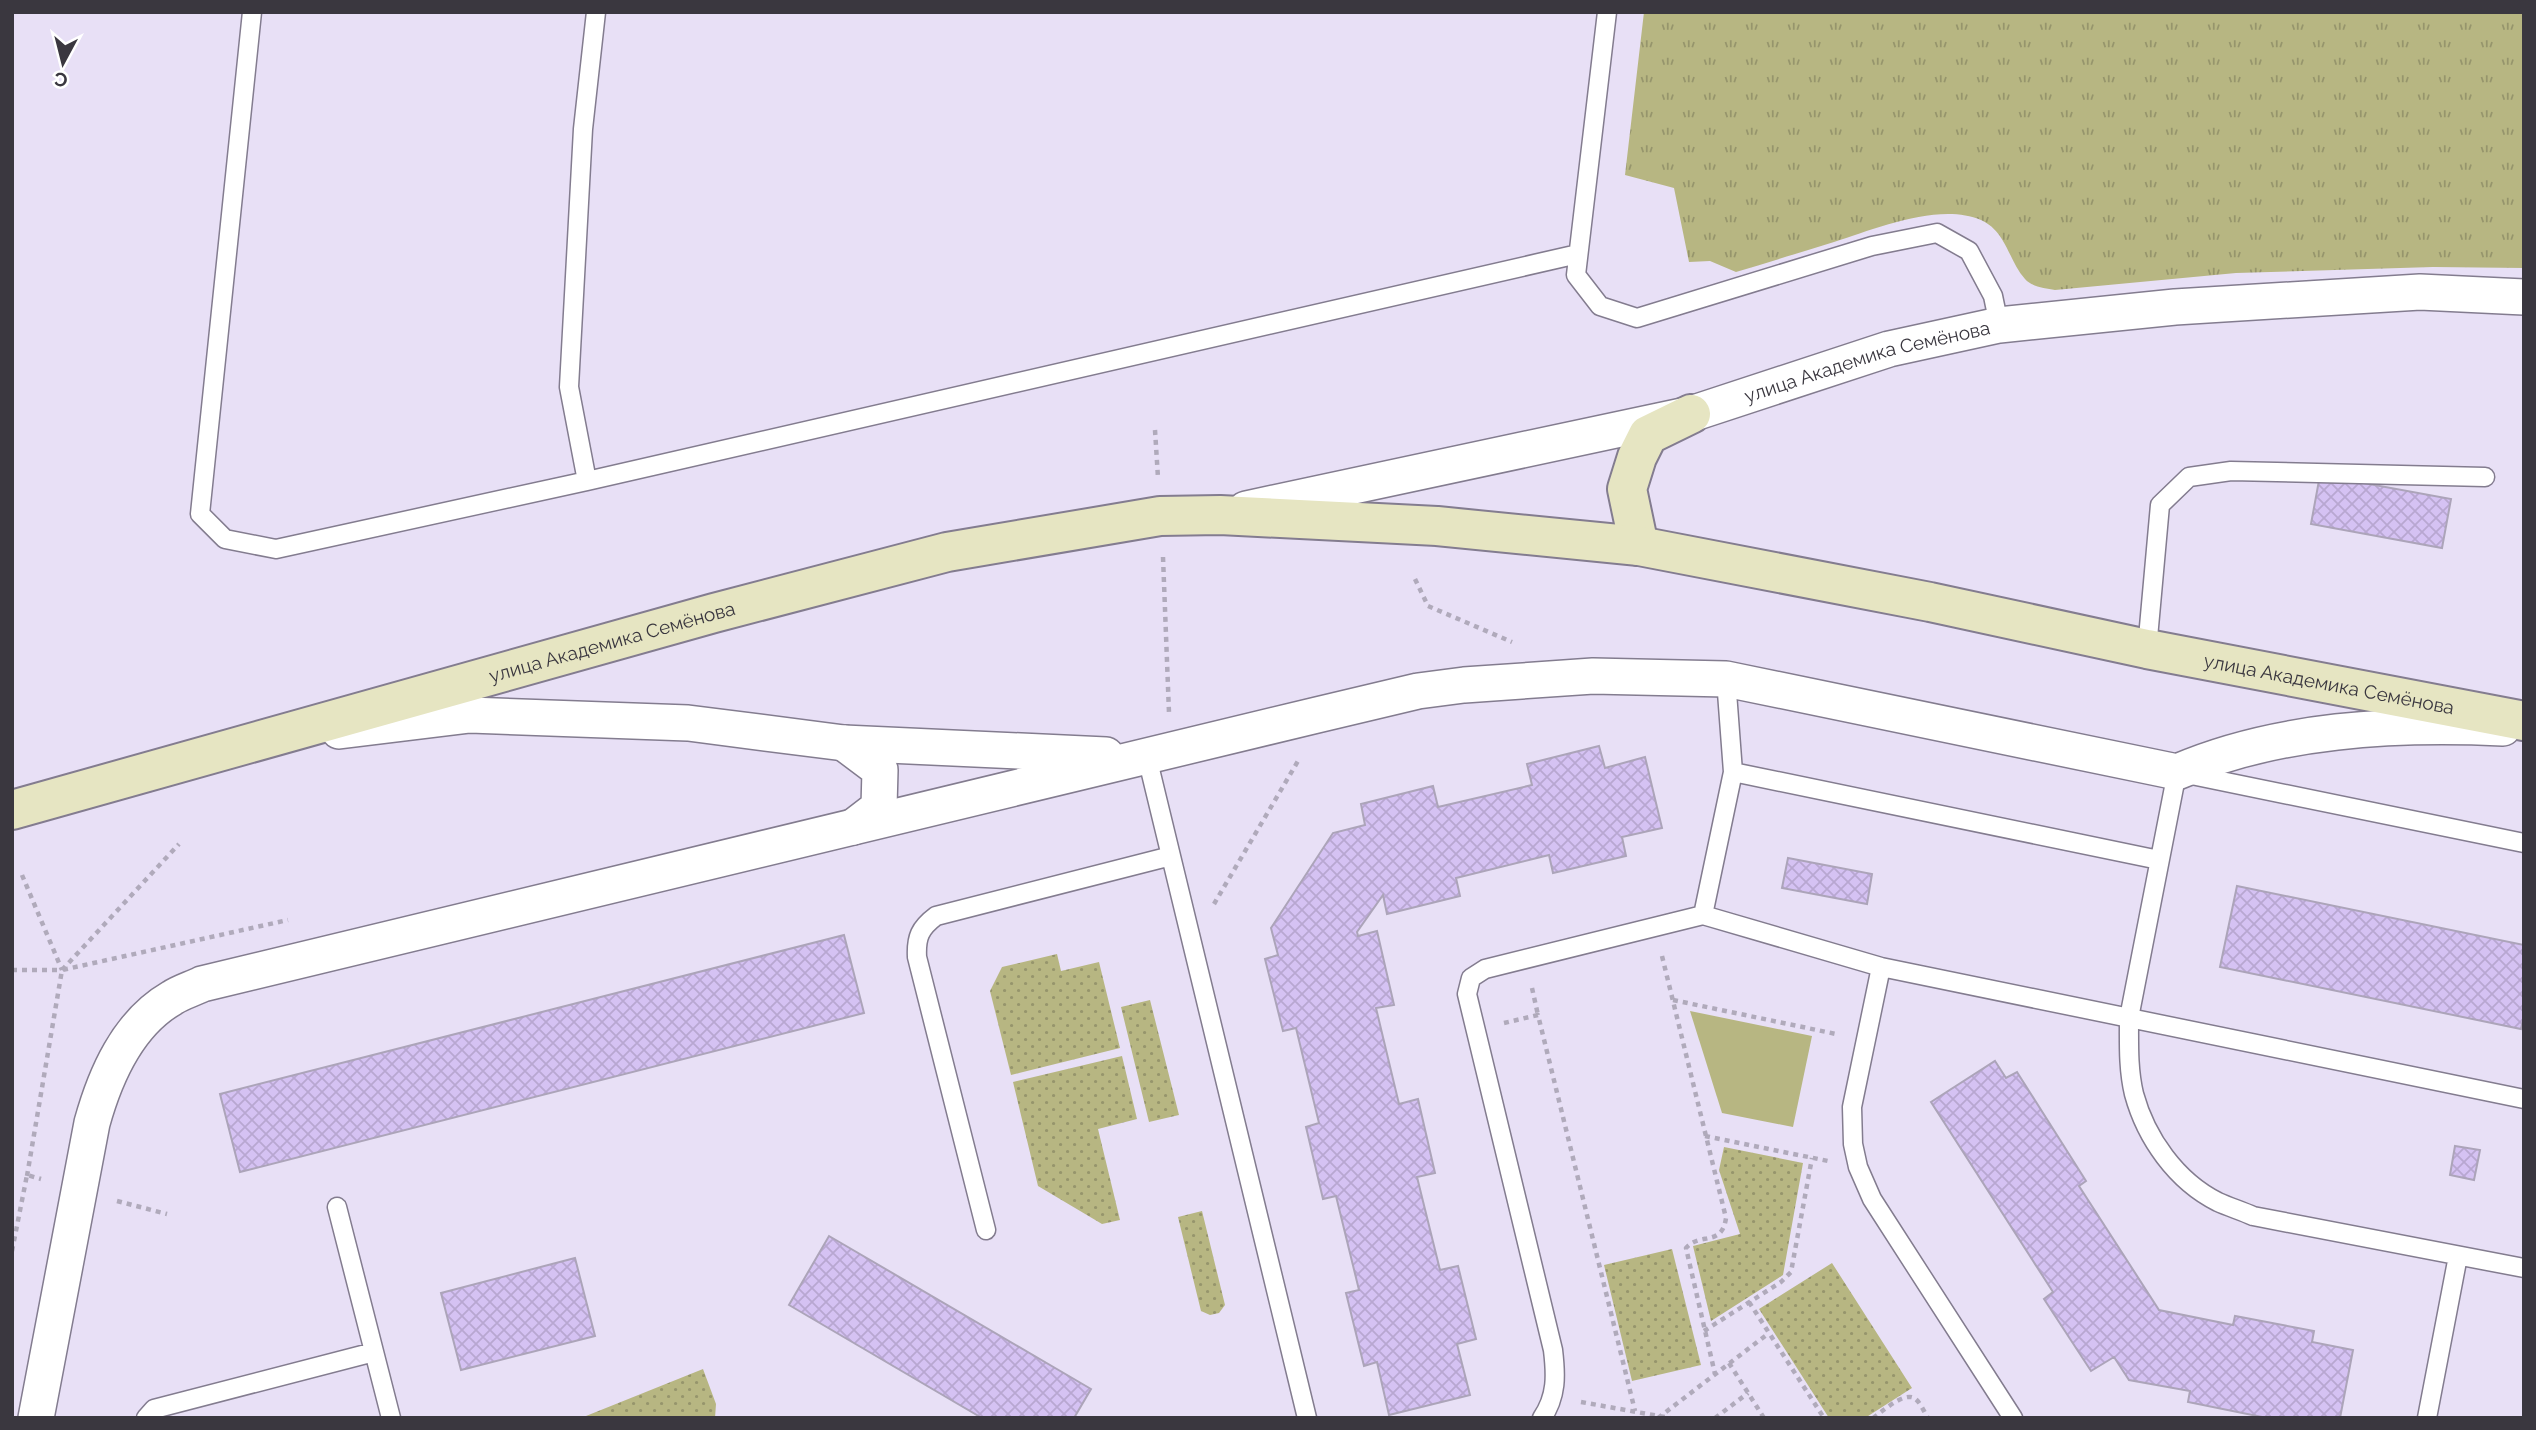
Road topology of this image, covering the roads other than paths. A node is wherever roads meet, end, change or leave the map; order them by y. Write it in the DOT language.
graph roads {
  1 [pos="253,12"];
  2 [pos="596,12"];
  3 [pos="1607,12"];
  4 [pos="1578,254"];
  5 [pos="2524,297"];
  6 [pos="1999,325"];
  7 [pos="1692,414"];
  8 [pos="2485,477"];
  9 [pos="587,481"];
  10 [pos="1220,515"];
  11 [pos="1639,546"];
  12 [pos="2147,649"];
  13 [pos="1726,679"];
  14 [pos="2524,721"];
  15 [pos="2524,728"];
  16 [pos="262,740"];
  17 [pos="844,743"];
  18 [pos="1147,757"];
  19 [pos="1733,772"];
  20 [pos="2176,772"];
  21 [pos="12,810"];
  22 [pos="852,827"];
  23 [pos="2524,843"];
  24 [pos="1171,856"];
  25 [pos="2159,860"];
  26 [pos="1703,915"];
  27 [pos="1881,967"];
  28 [pos="2129,1018"];
  29 [pos="2524,1099"];
  30 [pos="337,1207"];
  31 [pos="986,1230"];
  32 [pos="2458,1256"];
  33 [pos="2524,1268"];
  34 [pos="374,1352"];
  35 [pos="36,1418"];
  36 [pos="146,1418"];
  37 [pos="391,1418"];
  38 [pos="1307,1418"];
  39 [pos="1542,1418"];
  40 [pos="2013,1418"];
  41 [pos="2427,1418"];
  1 -- 9 [label="lane"];
  2 -- 9 [label="lane"];
  3 -- 4 [label="lane"];
  4 -- 6 [label="lane"];
  4 -- 9 [label="lane"];
  5 -- 6 [label="street, улица Академика Семёнова"];
  6 -- 7 [label="street, улица Академика Семёнова"];
  7 -- 10 [label="street, улица Академика Семёнова"];
  7 -- 11 [label="main road"];
  8 -- 12 [label="lane"];
  10 -- 11 [label="main road, улица Академика Семёнова"];
  10 -- 16 [label="main road, улица Академика Семёнова"];
  11 -- 12 [label="main road, улица Академика Семёнова"];
  12 -- 14 [label="main road, улица Академика Семёнова"];
  13 -- 18 [label="street"];
  13 -- 19 [label="lane"];
  13 -- 20 [label="street"];
  15 -- 20 [label="street"];
  16 -- 17 [label="street"];
  16 -- 21 [label="main road, улица Академика Семёнова"];
  17 -- 18 [label="street"];
  17 -- 22 [label="street"];
  18 -- 22 [label="street"];
  18 -- 24 [label="lane"];
  19 -- 25 [label="lane"];
  19 -- 26 [label="lane"];
  20 -- 23 [label="lane"];
  20 -- 25 [label="lane"];
  22 -- 35 [label="street"];
  24 -- 31 [label="lane"];
  24 -- 38 [label="lane"];
  25 -- 28 [label="lane"];
  26 -- 27 [label="lane"];
  26 -- 39 [label="lane"];
  27 -- 28 [label="lane"];
  27 -- 40 [label="lane"];
  28 -- 29 [label="lane"];
  28 -- 32 [label="lane"];
  30 -- 34 [label="lane"];
  32 -- 33 [label="lane"];
  32 -- 41 [label="lane"];
  34 -- 36 [label="lane"];
  34 -- 37 [label="lane"];
}
